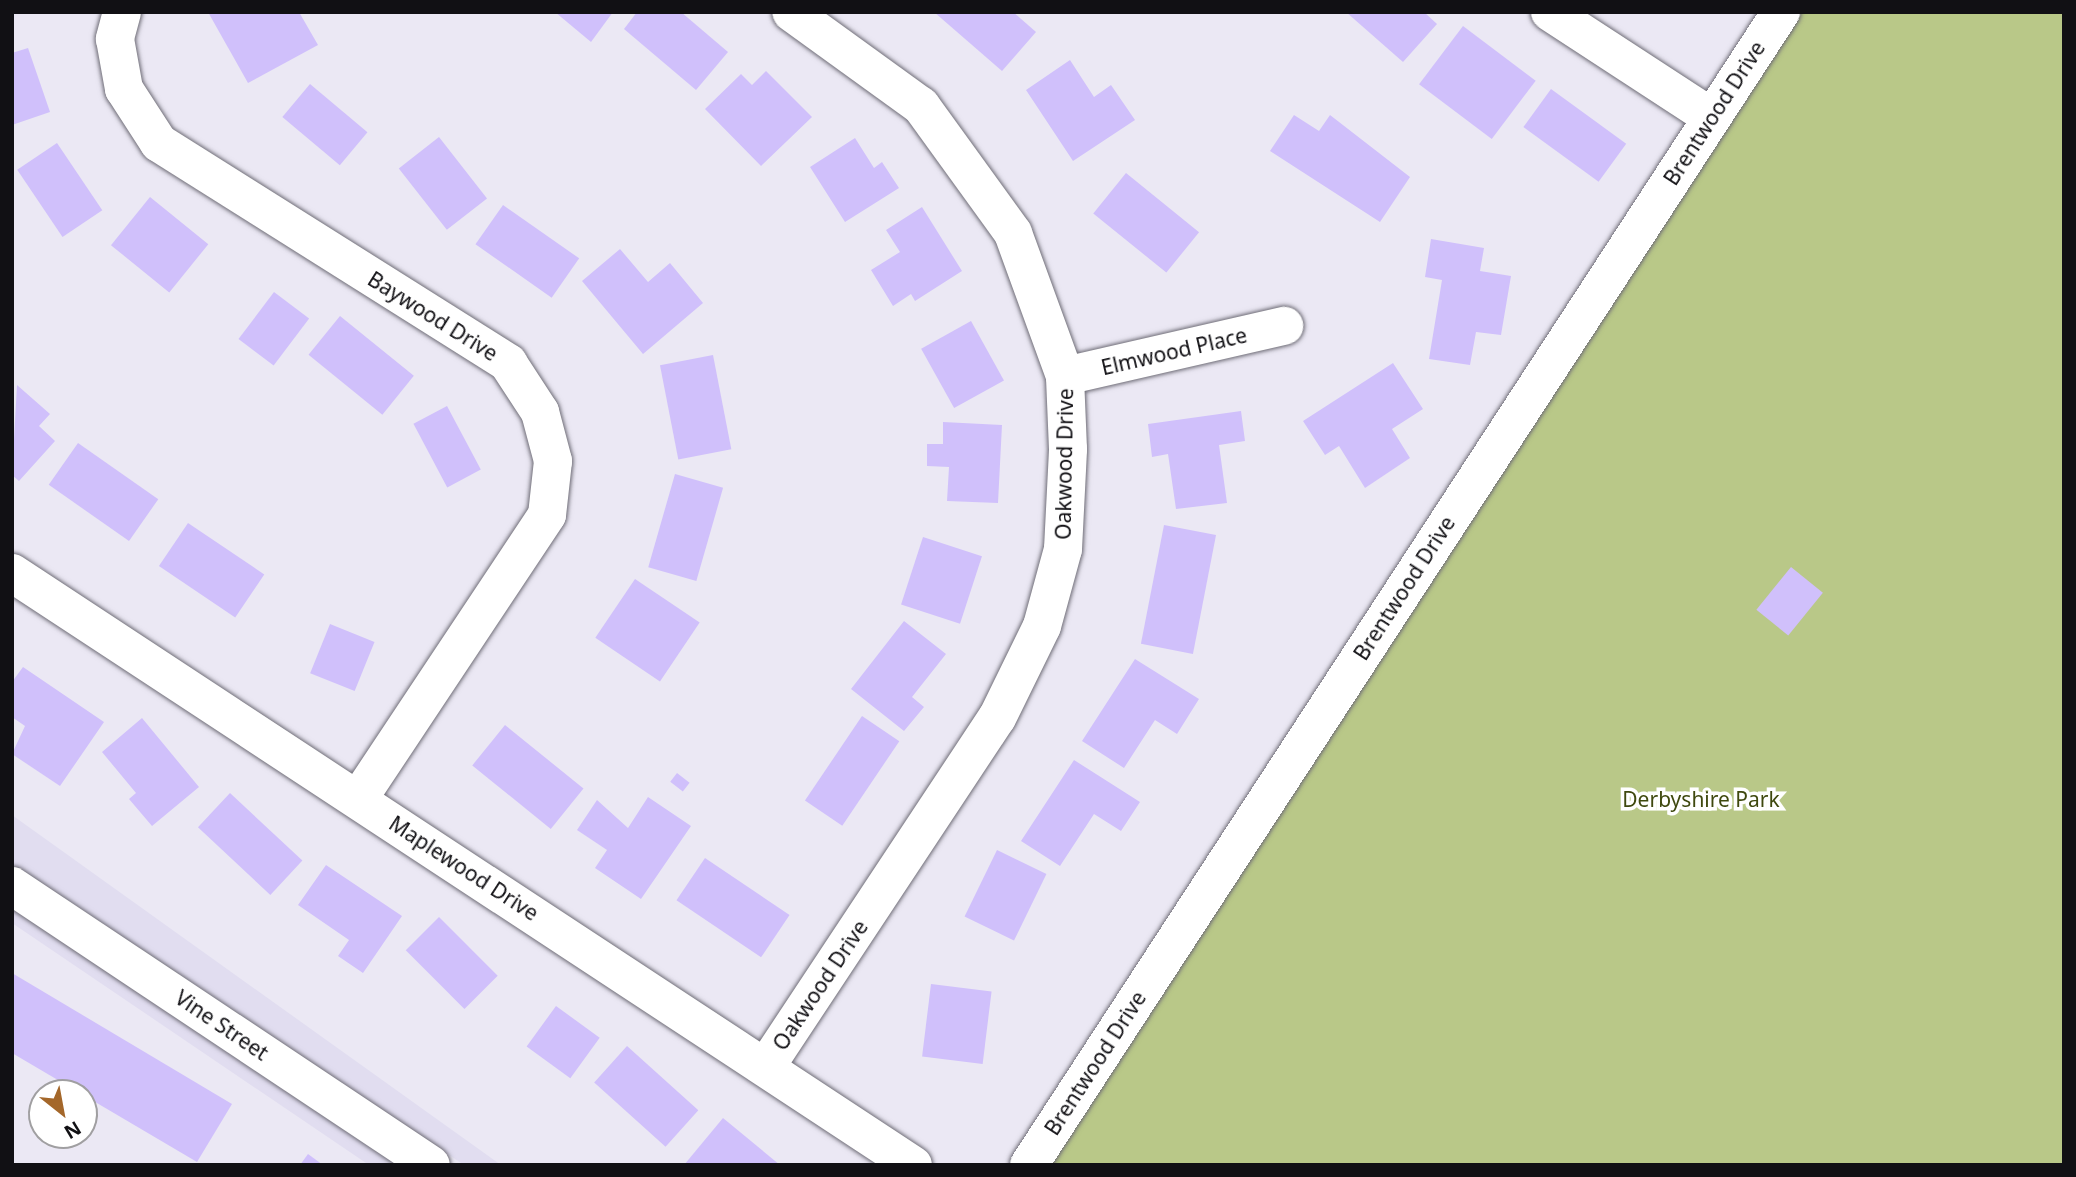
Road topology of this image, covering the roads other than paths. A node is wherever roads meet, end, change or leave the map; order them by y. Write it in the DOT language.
graph roads {
  1 [pos="122,12"];
  2 [pos="791,12"];
  3 [pos="1550,12"];
  4 [pos="1781,12"];
  5 [pos="1711,117"];
  6 [pos="1284,326"];
  7 [pos="1065,376"];
  8 [pos="12,573"];
  9 [pos="358,799"];
  10 [pos="12,886"];
  11 [pos="767,1065"];
  12 [pos="431,1165"];
  13 [pos="913,1165"];
  14 [pos="1029,1165"];
  1 -- 9 [label="street, Baywood Drive"];
  2 -- 7 [label="street, Oakwood Drive"];
  3 -- 5 [label="street"];
  4 -- 5 [label="street, Brentwood Drive"];
  5 -- 14 [label="street, Brentwood Drive"];
  6 -- 7 [label="street, Elmwood Place"];
  7 -- 11 [label="street, Oakwood Drive"];
  8 -- 9 [label="street, Maplewood Drive"];
  9 -- 11 [label="street, Maplewood Drive"];
  10 -- 12 [label="street, Vine Street"];
  11 -- 13 [label="street, Maplewood Drive"];
}
